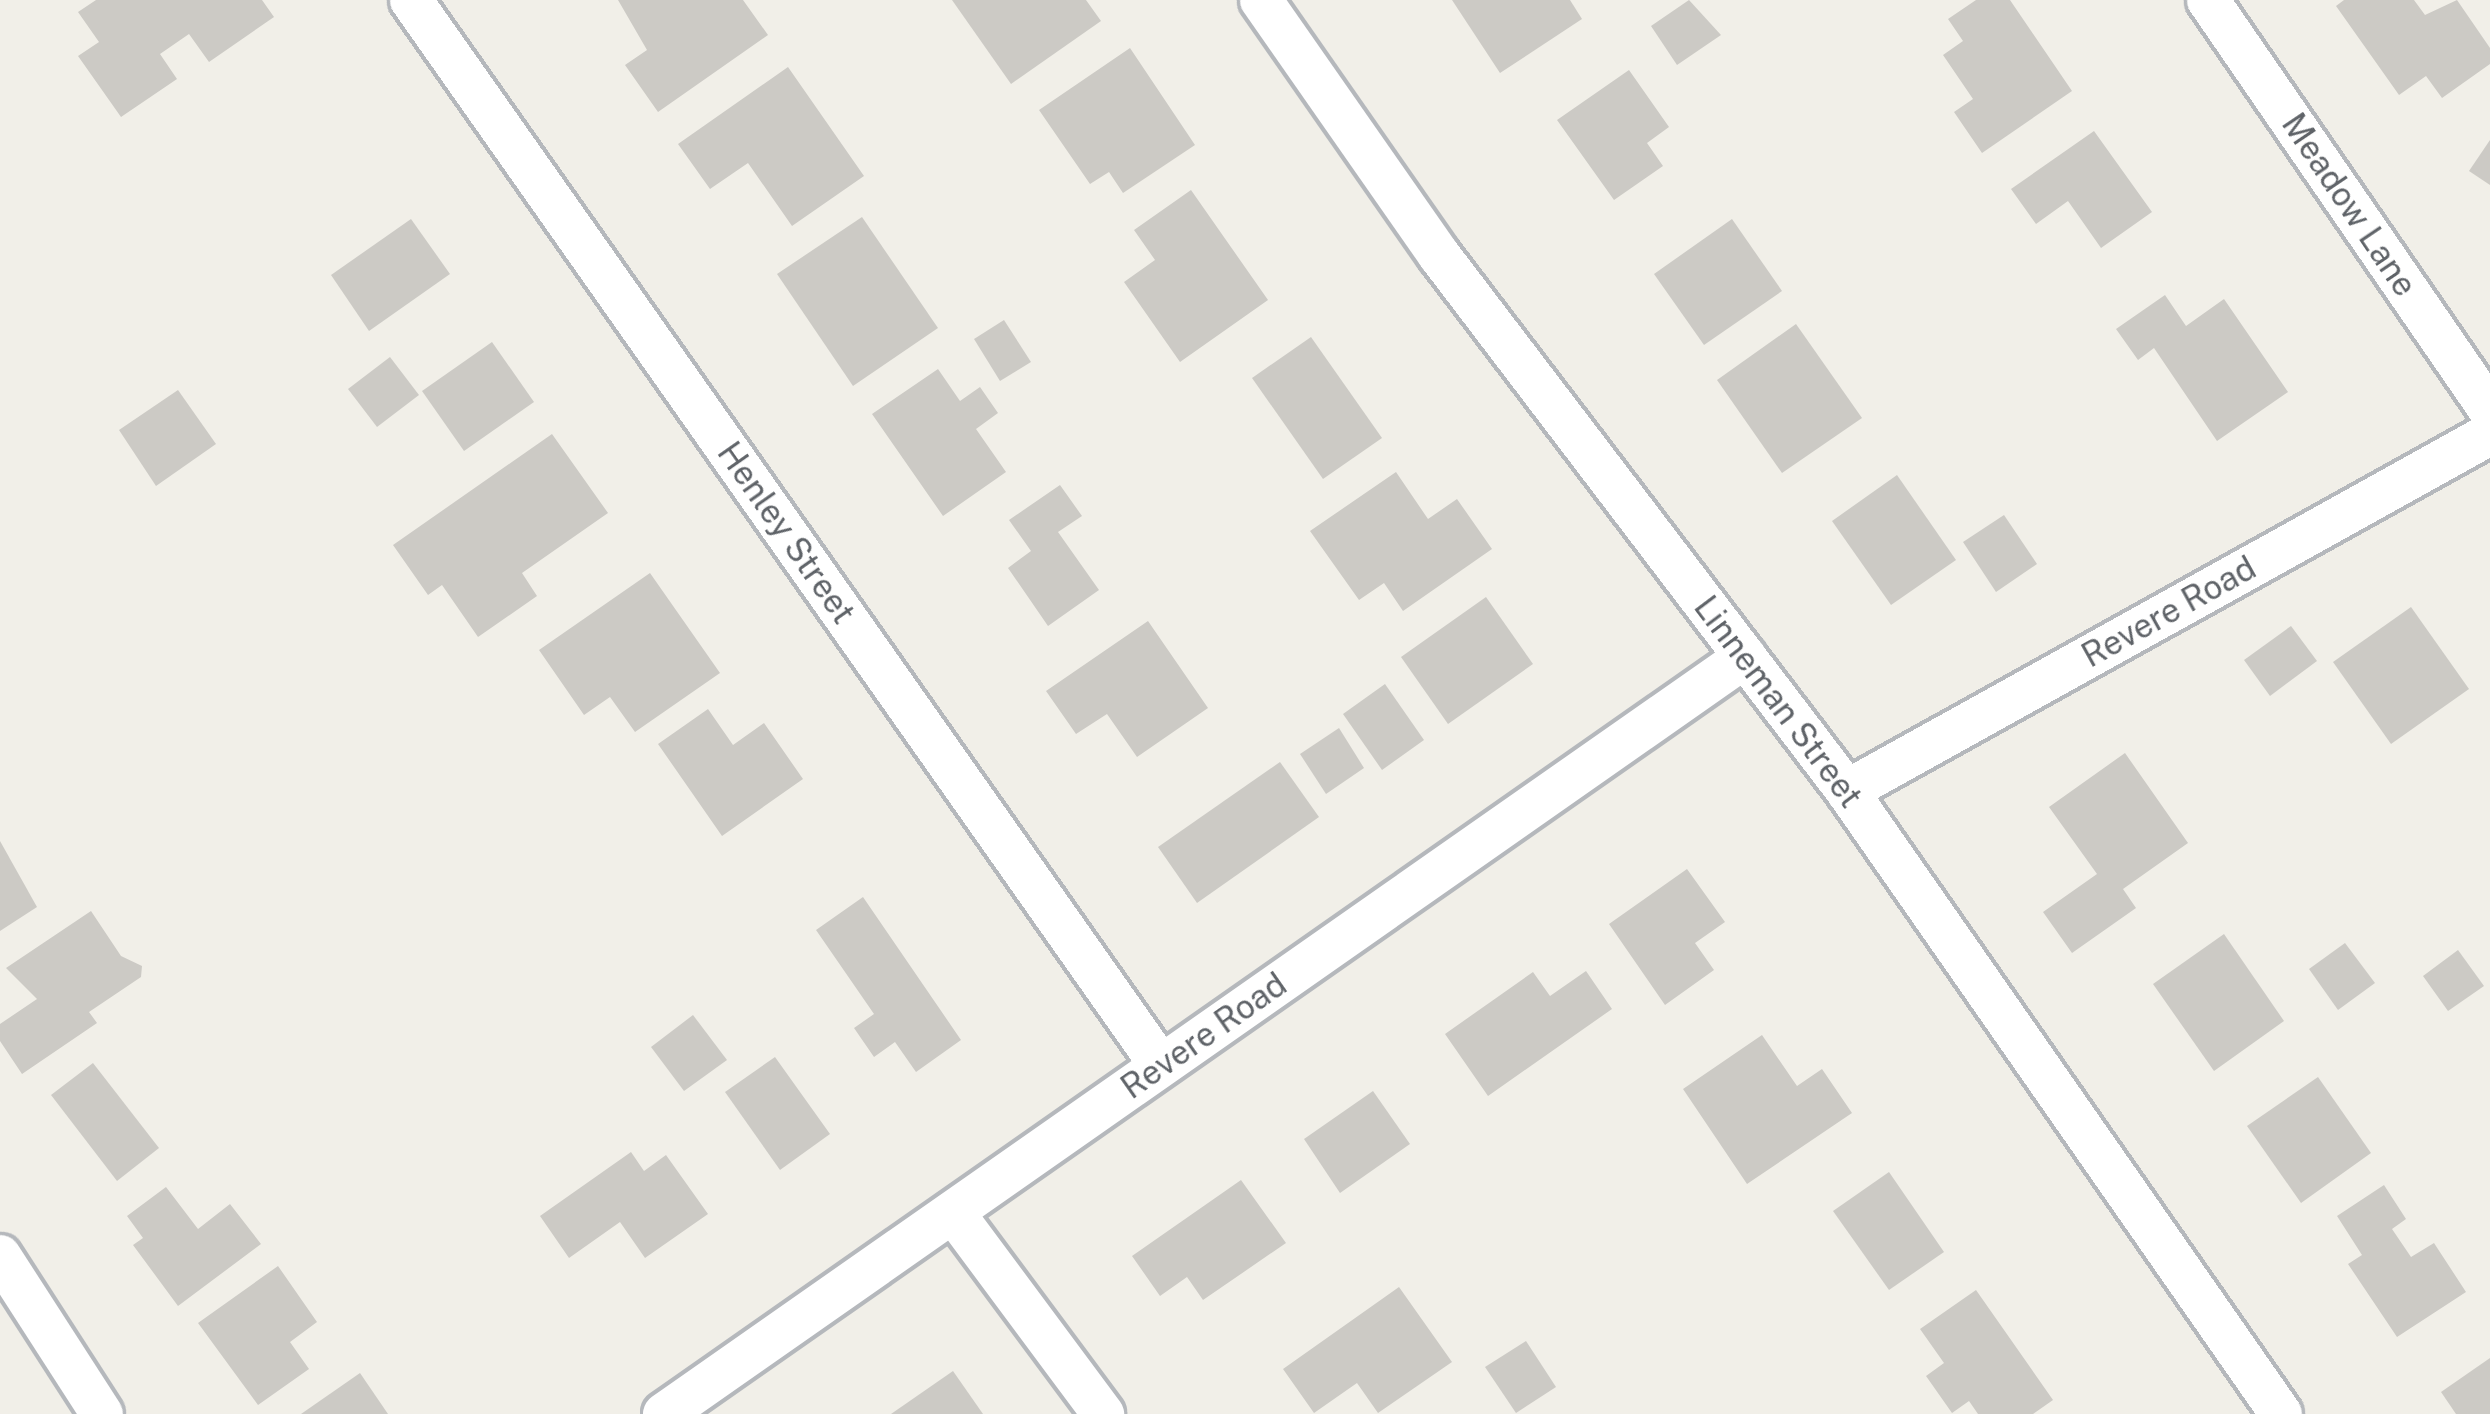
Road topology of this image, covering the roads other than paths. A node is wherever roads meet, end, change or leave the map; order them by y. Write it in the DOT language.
graph roads {
  1 [pos="411,0"];
  2 [pos="1261,0"];
  3 [pos="2209,0"];
  4 [pos="2490,410"];
  5 [pos="2490,434"];
  6 [pos="1745,658"];
  7 [pos="1847,791"];
  8 [pos="1161,1066"];
  9 [pos="952,1212"];
  10 [pos="0,1256"];
  11 [pos="102,1414"];
  12 [pos="664,1414"];
  13 [pos="1103,1414"];
  14 [pos="2281,1414"];
  1 -- 8 [label="street, Henley Street"];
  2 -- 6 [label="street, Linneman Street"];
  3 -- 4 [label="street, Meadow Lane"];
  5 -- 7 [label="street, Revere Road"];
  6 -- 7 [label="street, Linneman Street"];
  6 -- 8 [label="street, Revere Road"];
  7 -- 14 [label="street, Linneman Street"];
  8 -- 9 [label="street, Revere Road"];
  9 -- 12 [label="street, Revere Road"];
  9 -- 13 [label="street"];
  10 -- 11 [label="street"];
}
